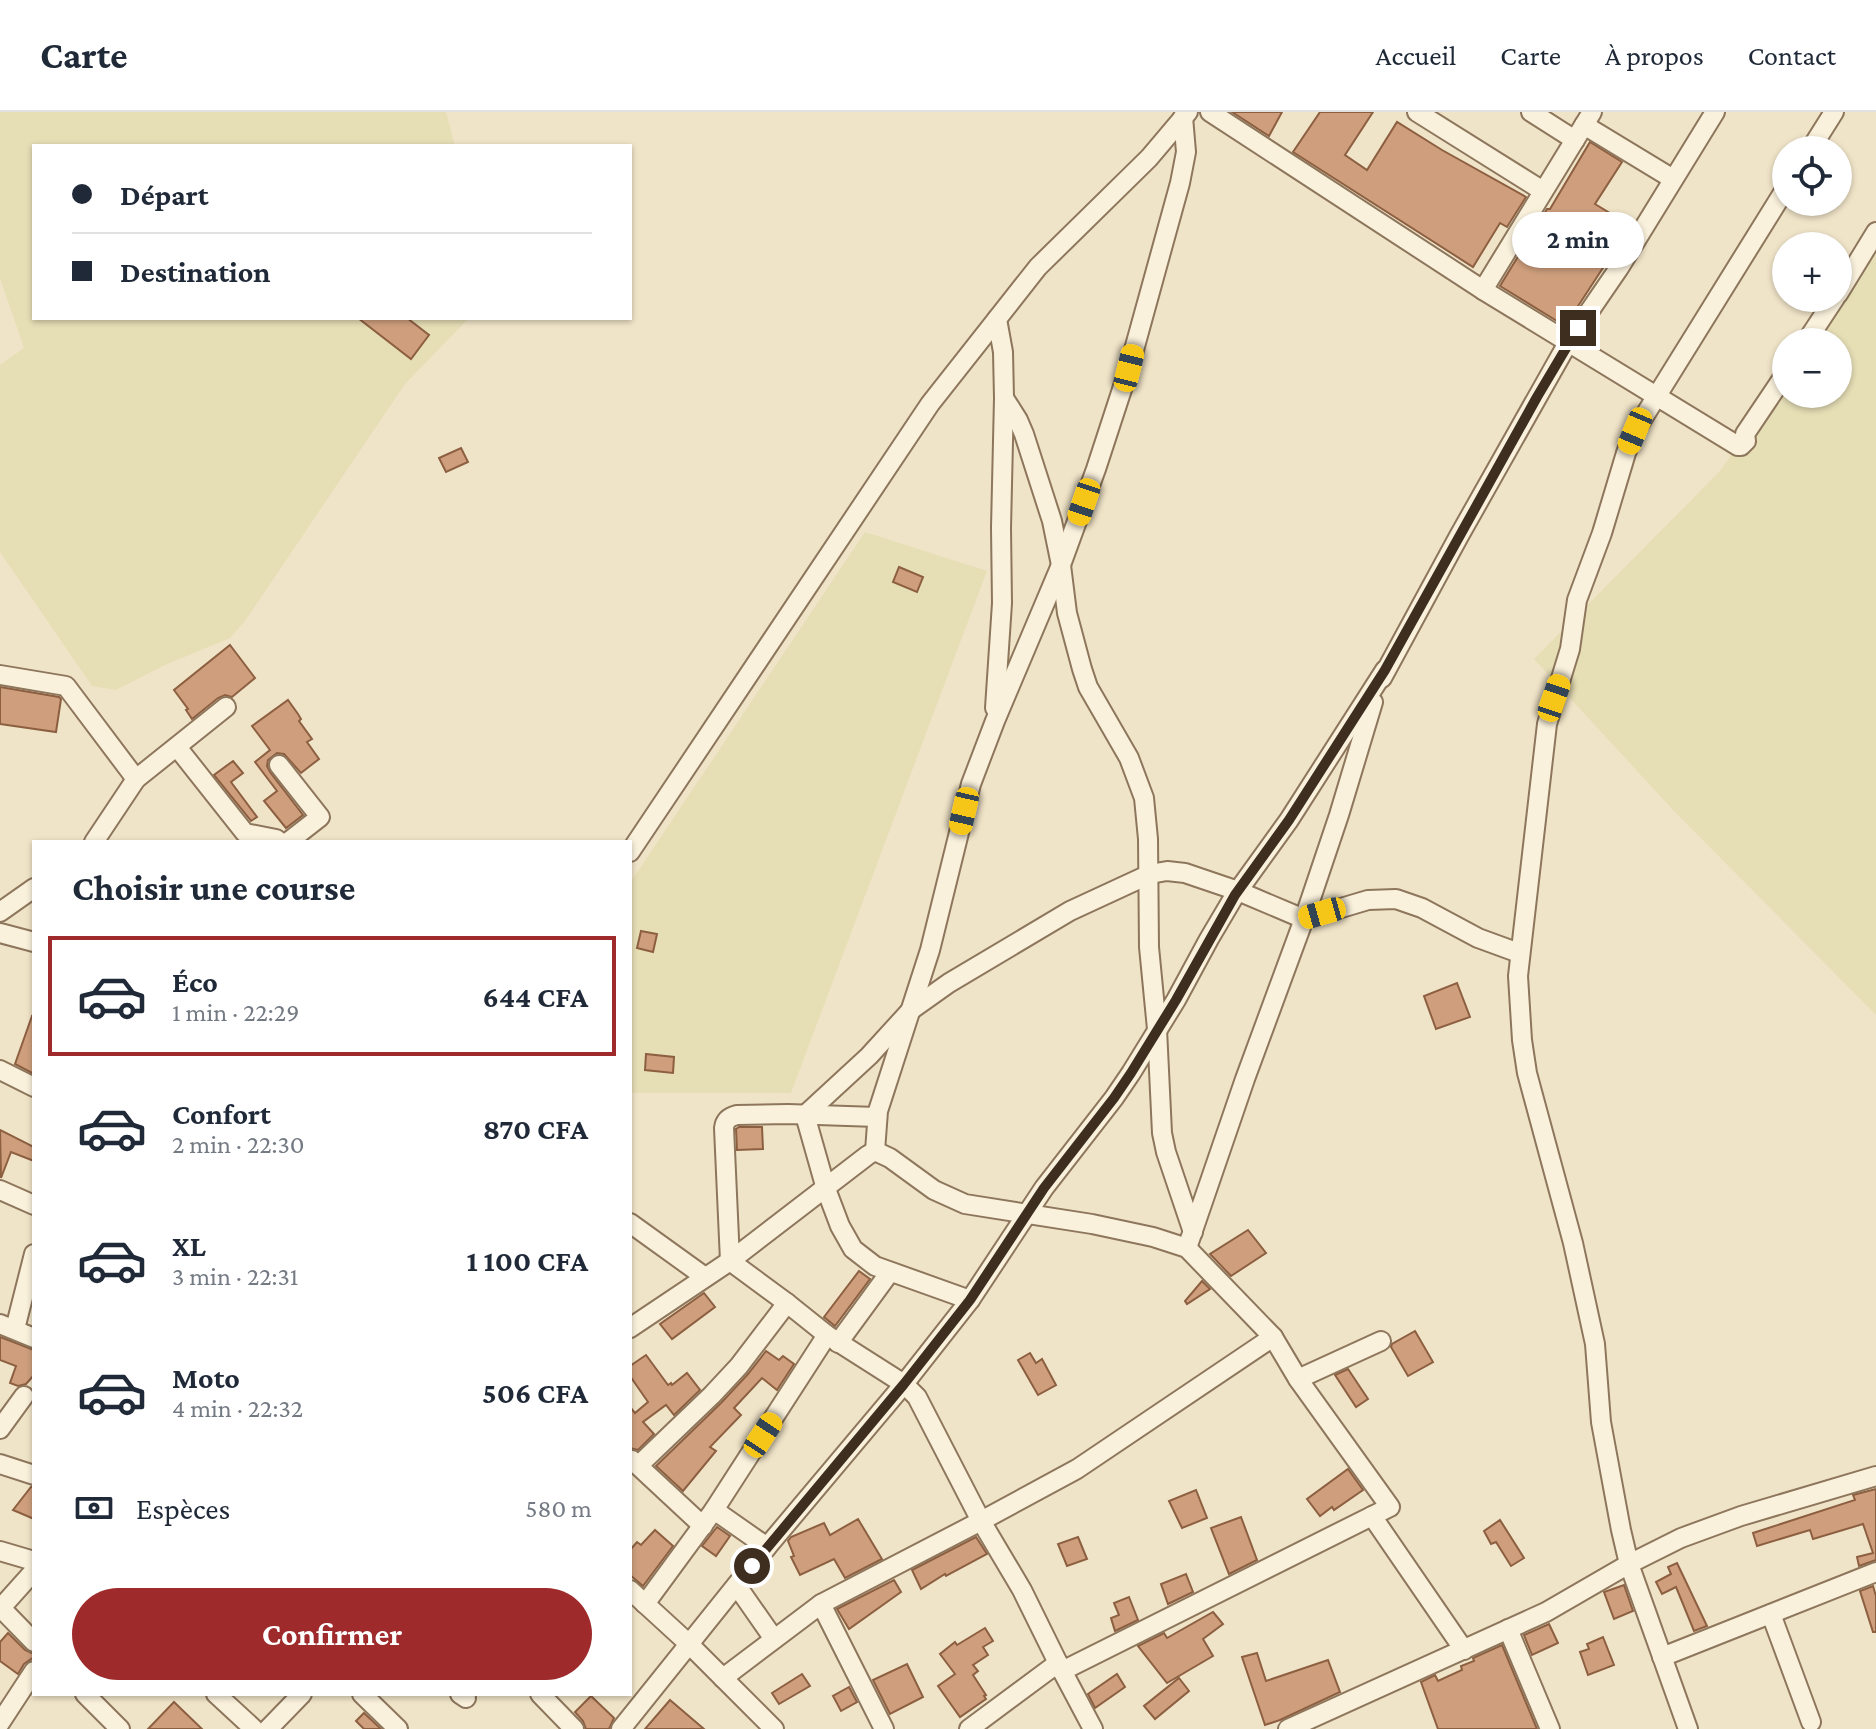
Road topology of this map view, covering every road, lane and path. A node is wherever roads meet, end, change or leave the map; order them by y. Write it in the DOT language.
graph roads {
  1 [pos="1210,112"];
  2 [pos="1417,112"];
  3 [pos="1531,112"];
  4 [pos="1715,112"];
  5 [pos="1834,112"];
  6 [pos="1186,115"];
  7 [pos="1584,126"];
  8 [pos="1819,136"];
  9 [pos="1673,179"];
  10 [pos="1543,191"];
  11 [pos="1772,210"];
  12 [pos="1876,232"];
  13 [pos="1852,271"];
  14 [pos="1483,290"];
  15 [pos="997,319"];
  16 [pos="1569,341"];
  17 [pos="1772,394"];
  18 [pos="1656,396"];
  19 [pos="1004,398"];
  20 [pos="1061,565"];
  21 [pos="1385,670"];
  22 [pos="0,675"];
  23 [pos="226,707"];
  24 [pos="995,721"];
  25 [pos="177,747"];
  26 [pos="279,765"];
  27 [pos="136,779"];
  28 [pos="244,837"];
  29 [pos="95,840"];
  30 [pos="277,840"];
  31 [pos="291,840"];
  32 [pos="632,849"];
  33 [pos="1148,875"];
  34 [pos="32,889"];
  35 [pos="1238,891"];
  36 [pos="0,912"];
  37 [pos="1304,919"];
  38 [pos="0,933"];
  39 [pos="32,941"];
  40 [pos="1519,953"];
  41 [pos="911,1010"];
  42 [pos="1157,1029"];
  43 [pos="0,1070"];
  44 [pos="32,1086"];
  45 [pos="805,1115"];
  46 [pos="877,1117"];
  47 [pos="875,1151"];
  48 [pos="826,1189"];
  49 [pos="0,1190"];
  50 [pos="32,1204"];
  51 [pos="1028,1213"];
  52 [pos="632,1224"];
  53 [pos="1190,1240"];
  54 [pos="32,1259"];
  55 [pos="730,1261"];
  56 [pos="890,1272"];
  57 [pos="705,1277"];
  58 [pos="970,1300"];
  59 [pos="787,1303"];
  60 [pos="7,1327"];
  61 [pos="632,1327"];
  62 [pos="32,1337"];
  63 [pos="1273,1337"];
  64 [pos="833,1339"];
  65 [pos="1381,1341"];
  66 [pos="1298,1379"];
  67 [pos="904,1384"];
  68 [pos="24,1396"];
  69 [pos="0,1429"];
  70 [pos="635,1462"];
  71 [pos="0,1464"];
  72 [pos="32,1474"];
  73 [pos="1876,1476"];
  74 [pos="714,1510"];
  75 [pos="1372,1516"];
  76 [pos="981,1521"];
  77 [pos="703,1526"];
  78 [pos="767,1547"];
  79 [pos="0,1551"];
  80 [pos="32,1560"];
  81 [pos="1629,1564"];
  82 [pos="1876,1572"];
  83 [pos="32,1573"];
  84 [pos="737,1586"];
  85 [pos="632,1592"];
  86 [pos="645,1604"];
  87 [pos="821,1604"];
  88 [pos="0,1608"];
  89 [pos="1771,1614"];
  90 [pos="1508,1629"];
  91 [pos="774,1639"];
  92 [pos="32,1640"];
  93 [pos="689,1644"];
  94 [pos="1464,1650"];
  95 [pos="1662,1657"];
  96 [pos="1060,1667"];
  97 [pos="32,1674"];
  98 [pos="723,1678"];
  99 [pos="87,1696"];
  100 [pos="112,1696"];
  101 [pos="218,1696"];
  102 [pos="300,1696"];
  103 [pos="364,1696"];
  104 [pos="542,1696"];
  105 [pos="100,1709"];
  106 [pos="1811,1722"];
  107 [pos="0,1723"];
  108 [pos="622,1728"];
  109 [pos="1684,1728"];
  110 [pos="120,1729"];
  111 [pos="254,1729"];
  112 [pos="268,1729"];
  113 [pos="398,1729"];
  114 [pos="574,1729"];
  115 [pos="774,1729"];
  116 [pos="884,1729"];
  117 [pos="969,1729"];
  118 [pos="1093,1729"];
  119 [pos="1288,1729"];
  120 [pos="1550,1729"];
  1 -- 14 [label="street"];
  2 -- 10 [label="street"];
  3 -- 7 [label="street"];
  4 -- 9 [label="street"];
  5 -- 8 [label="street"];
  6 -- 15 [label="street"];
  6 -- 20 [label="street"];
  7 -- 9 [label="street"];
  7 -- 10 [label="street"];
  9 -- 16 [label="street"];
  10 -- 14 [label="street"];
  11 -- 18 [label="street"];
  12 -- 13 [label="street"];
  14 -- 16 [label="street"];
  15 -- 19 [label="street"];
  15 -- 32 [label="street"];
  16 -- 18 [label="street"];
  16 -- 21 [label="street"];
  17 -- 18 [label="street"];
  18 -- 40 [label="street"];
  19 -- 20 [label="street"];
  19 -- 24 [label="street"];
  20 -- 24 [label="street"];
  20 -- 33 [label="street"];
  21 -- 35 [label="street"];
  21 -- 37 [label="street"];
  22 -- 27 [label="street"];
  23 -- 25 [label="street"];
  24 -- 41 [label="street"];
  25 -- 27 [label="street"];
  25 -- 28 [label="street"];
  26 -- 31 [label="street"];
  27 -- 29 [label="street"];
  28 -- 30 [label="street"];
  33 -- 35 [label="street"];
  33 -- 41 [label="street"];
  33 -- 42 [label="street"];
  34 -- 36 [label="street"];
  35 -- 37 [label="street"];
  35 -- 42 [label="street"];
  37 -- 40 [label="street"];
  37 -- 53 [label="street"];
  38 -- 39 [label="street"];
  40 -- 81 [label="street"];
  41 -- 45 [label="street"];
  41 -- 46 [label="street"];
  42 -- 51 [label="street"];
  42 -- 53 [label="street"];
  43 -- 44 [label="street"];
  45 -- 46 [label="street"];
  45 -- 48 [label="street"];
  45 -- 55 [label="street"];
  46 -- 47 [label="street"];
  47 -- 48 [label="street"];
  47 -- 51 [label="street"];
  48 -- 55 [label="street"];
  48 -- 56 [label="street"];
  49 -- 50 [label="street"];
  51 -- 53 [label="street"];
  51 -- 58 [label="street"];
  52 -- 57 [label="street"];
  53 -- 63 [label="street"];
  54 -- 60 [label="street"];
  55 -- 57 [label="street"];
  55 -- 59 [label="street"];
  56 -- 58 [label="street"];
  56 -- 64 [label="street"];
  57 -- 61 [label="street"];
  58 -- 67 [label="street"];
  59 -- 64 [label="street"];
  59 -- 70 [label="street"];
  60 -- 62 [label="street"];
  63 -- 66 [label="street"];
  63 -- 76 [label="street"];
  64 -- 67 [label="street"];
  64 -- 74 [label="street"];
  65 -- 66 [label="street"];
  66 -- 75 [label="street"];
  67 -- 76 [label="street"];
  67 -- 78 [label="street"];
  68 -- 69 [label="street"];
  70 -- 77 [label="street"];
  71 -- 72 [label="street"];
  73 -- 81 [label="street"];
  74 -- 77 [label="street"];
  74 -- 78 [label="street"];
  75 -- 94 [label="street"];
  75 -- 96 [label="street"];
  76 -- 87 [label="street"];
  76 -- 96 [label="street"];
  77 -- 86 [label="street"];
  78 -- 84 [label="street"];
  79 -- 80 [label="street"];
  81 -- 90 [label="street"];
  81 -- 95 [label="street"];
  82 -- 89 [label="street"];
  83 -- 88 [label="street"];
  84 -- 91 [label="street"];
  84 -- 93 [label="street"];
  85 -- 86 [label="street"];
  86 -- 93 [label="street"];
  87 -- 91 [label="street"];
  87 -- 116 [label="street"];
  88 -- 92 [label="street"];
  89 -- 95 [label="street"];
  89 -- 106 [label="street"];
  90 -- 94 [label="street"];
  90 -- 120 [label="street"];
  91 -- 98 [label="street"];
  93 -- 98 [label="street"];
  93 -- 108 [label="street"];
  94 -- 119 [label="street"];
  95 -- 109 [label="street"];
  96 -- 117 [label="street"];
  96 -- 118 [label="street"];
  97 -- 107 [label="street"];
  98 -- 115 [label="street"];
  99 -- 105 [label="street"];
  100 -- 105 [label="street"];
  101 -- 111 [label="street"];
  102 -- 112 [label="street"];
  103 -- 113 [label="street"];
  104 -- 114 [label="street"];
  105 -- 110 [label="street"];
}
